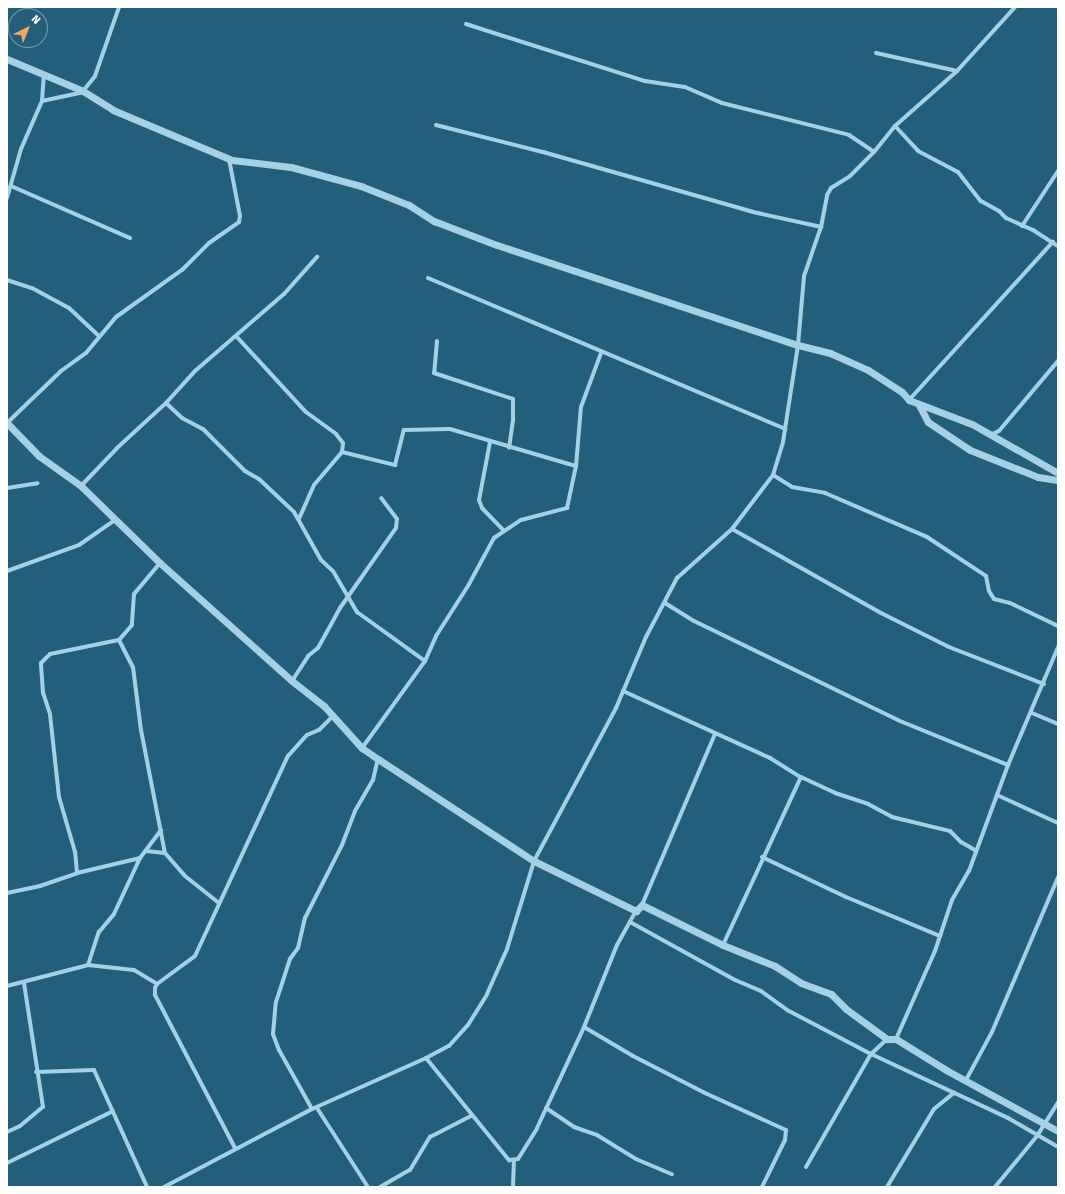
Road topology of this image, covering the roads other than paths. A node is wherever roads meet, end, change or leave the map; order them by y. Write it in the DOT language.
graph roads {
  1 [pos="119,7"];
  2 [pos="1014,7"];
  3 [pos="466,24"];
  4 [pos="876,53"];
  5 [pos="7,59"];
  6 [pos="957,71"];
  7 [pos="44,74"];
  8 [pos="84,91"];
  9 [pos="42,101"];
  10 [pos="436,125"];
  11 [pos="895,126"];
  12 [pos="874,152"];
  13 [pos="230,159"];
  14 [pos="1058,171"];
  15 [pos="11,186"];
  16 [pos="7,198"];
  17 [pos="1022,226"];
  18 [pos="821,227"];
  19 [pos="130,238"];
  20 [pos="1053,242"];
  21 [pos="1058,246"];
  22 [pos="317,257"];
  23 [pos="428,278"];
  24 [pos="7,280"];
  25 [pos="99,336"];
  26 [pos="236,336"];
  27 [pos="436,341"];
  28 [pos="798,345"];
  29 [pos="601,353"];
  30 [pos="1058,361"];
  31 [pos="909,400"];
  32 [pos="166,403"];
  33 [pos="919,405"];
  34 [pos="7,423"];
  35 [pos="786,429"];
  36 [pos="998,431"];
  37 [pos="990,435"];
  38 [pos="999,440"];
  39 [pos="490,442"];
  40 [pos="509,448"];
  41 [pos="342,452"];
  42 [pos="576,466"];
  43 [pos="1058,473"];
  44 [pos="773,475"];
  45 [pos="1058,480"];
  46 [pos="38,483"];
  47 [pos="81,486"];
  48 [pos="7,488"];
  49 [pos="381,498"];
  50 [pos="298,518"];
  51 [pos="115,520"];
  52 [pos="732,529"];
  53 [pos="503,530"];
  54 [pos="160,563"];
  55 [pos="7,570"];
  56 [pos="348,596"];
  57 [pos="665,603"];
  58 [pos="1058,626"];
  59 [pos="119,640"];
  60 [pos="1058,647"];
  61 [pos="425,661"];
  62 [pos="292,681"];
  63 [pos="1044,684"];
  64 [pos="623,691"];
  65 [pos="1032,713"];
  66 [pos="334,715"];
  67 [pos="1058,724"];
  68 [pos="715,734"];
  69 [pos="362,748"];
  70 [pos="378,759"];
  71 [pos="1008,765"];
  72 [pos="801,777"];
  73 [pos="997,795"];
  74 [pos="1058,823"];
  75 [pos="161,830"];
  76 [pos="975,850"];
  77 [pos="146,851"];
  78 [pos="165,853"];
  79 [pos="762,856"];
  80 [pos="140,858"];
  81 [pos="534,861"];
  82 [pos="77,873"];
  83 [pos="1058,877"];
  84 [pos="7,893"];
  85 [pos="220,903"];
  86 [pos="642,905"];
  87 [pos="636,911"];
  88 [pos="630,922"];
  89 [pos="940,936"];
  90 [pos="723,946"];
  91 [pos="88,965"];
  92 [pos="24,983"];
  93 [pos="157,984"];
  94 [pos="7,986"];
  95 [pos="584,1027"];
  96 [pos="887,1039"];
  97 [pos="896,1039"];
  98 [pos="871,1054"];
  99 [pos="426,1058"];
  100 [pos="36,1072"];
  101 [pos="966,1080"];
  102 [pos="954,1093"];
  103 [pos="1058,1102"];
  104 [pos="317,1108"];
  105 [pos="546,1108"];
  106 [pos="312,1109"];
  107 [pos="113,1111"];
  108 [pos="471,1116"];
  109 [pos="1045,1125"];
  110 [pos="7,1132"];
  111 [pos="1058,1132"];
  112 [pos="1037,1136"];
  113 [pos="1058,1147"];
  114 [pos="235,1148"];
  115 [pos="514,1160"];
  116 [pos="7,1163"];
  117 [pos="806,1167"];
  118 [pos="672,1174"];
  119 [pos="147,1187"];
  120 [pos="164,1187"];
  121 [pos="368,1187"];
  122 [pos="380,1187"];
  123 [pos="514,1187"];
  124 [pos="762,1187"];
  125 [pos="887,1187"];
  126 [pos="995,1187"];
  1 -- 8 [label="street"];
  2 -- 6 [label="street"];
  3 -- 12 [label="street"];
  4 -- 6 [label="street"];
  5 -- 7 [label="street"];
  6 -- 11 [label="street"];
  7 -- 8 [label="street"];
  7 -- 9 [label="street"];
  8 -- 9 [label="street"];
  8 -- 13 [label="street"];
  9 -- 15 [label="street"];
  10 -- 18 [label="street"];
  11 -- 12 [label="street"];
  11 -- 17 [label="street"];
  12 -- 18 [label="street"];
  13 -- 25 [label="street"];
  13 -- 28 [label="street"];
  14 -- 17 [label="street"];
  15 -- 16 [label="street"];
  15 -- 19 [label="street"];
  17 -- 20 [label="street"];
  18 -- 28 [label="street"];
  20 -- 21 [label="street"];
  20 -- 31 [label="street"];
  22 -- 26 [label="street"];
  23 -- 29 [label="street"];
  24 -- 25 [label="street"];
  25 -- 34 [label="street"];
  26 -- 32 [label="street"];
  26 -- 41 [label="street"];
  27 -- 40 [label="street"];
  28 -- 31 [label="street"];
  28 -- 35 [label="street"];
  29 -- 35 [label="street"];
  29 -- 42 [label="street"];
  30 -- 36 [label="street"];
  31 -- 33 [label="street"];
  32 -- 47 [label="street"];
  32 -- 50 [label="street"];
  33 -- 37 [label="street"];
  33 -- 45 [label="street"];
  34 -- 47 [label="street"];
  35 -- 44 [label="street"];
  36 -- 37 [label="street"];
  36 -- 38 [label="street"];
  37 -- 38 [label="street"];
  38 -- 43 [label="street"];
  39 -- 40 [label="street"];
  39 -- 41 [label="street"];
  39 -- 53 [label="street"];
  40 -- 42 [label="street"];
  41 -- 50 [label="street"];
  42 -- 53 [label="street"];
  44 -- 52 [label="street"];
  44 -- 58 [label="street"];
  46 -- 48 [label="street"];
  47 -- 51 [label="street"];
  49 -- 56 [label="street"];
  50 -- 56 [label="street"];
  51 -- 54 [label="street"];
  51 -- 55 [label="street"];
  52 -- 57 [label="street"];
  52 -- 63 [label="street"];
  53 -- 61 [label="street"];
  54 -- 59 [label="street"];
  54 -- 62 [label="street"];
  56 -- 61 [label="street"];
  56 -- 62 [label="street"];
  57 -- 64 [label="street"];
  57 -- 71 [label="street"];
  59 -- 75 [label="street"];
  59 -- 82 [label="street"];
  60 -- 63 [label="street"];
  61 -- 69 [label="street"];
  62 -- 66 [label="street"];
  63 -- 65 [label="street"];
  64 -- 68 [label="street"];
  64 -- 81 [label="street"];
  65 -- 67 [label="street"];
  65 -- 71 [label="street"];
  66 -- 69 [label="street"];
  66 -- 85 [label="street"];
  68 -- 72 [label="street"];
  68 -- 86 [label="street"];
  69 -- 70 [label="street"];
  70 -- 81 [label="street"];
  70 -- 106 [label="street"];
  71 -- 73 [label="street"];
  72 -- 76 [label="street"];
  72 -- 79 [label="street"];
  73 -- 74 [label="street"];
  73 -- 76 [label="street"];
  75 -- 77 [label="street"];
  75 -- 78 [label="street"];
  76 -- 89 [label="street"];
  77 -- 78 [label="street"];
  77 -- 80 [label="street"];
  78 -- 85 [label="street"];
  79 -- 89 [label="street"];
  79 -- 90 [label="street"];
  80 -- 82 [label="street"];
  80 -- 91 [label="street"];
  81 -- 87 [label="street"];
  81 -- 99 [label="street"];
  82 -- 84 [label="street"];
  83 -- 101 [label="street"];
  85 -- 93 [label="street"];
  86 -- 87 [label="street"];
  86 -- 90 [label="street"];
  87 -- 88 [label="street"];
  88 -- 95 [label="street"];
  88 -- 98 [label="street"];
  89 -- 97 [label="street"];
  90 -- 96 [label="street"];
  91 -- 92 [label="street"];
  91 -- 93 [label="street"];
  92 -- 94 [label="street"];
  92 -- 100 [label="street"];
  93 -- 114 [label="street"];
  95 -- 105 [label="street"];
  95 -- 124 [label="street"];
  96 -- 97 [label="street"];
  96 -- 98 [label="street"];
  97 -- 101 [label="street"];
  98 -- 102 [label="street"];
  98 -- 117 [label="street"];
  99 -- 104 [label="street"];
  99 -- 108 [label="street"];
  100 -- 107 [label="street"];
  100 -- 110 [label="street"];
  101 -- 109 [label="street"];
  102 -- 112 [label="street"];
  102 -- 125 [label="street"];
  103 -- 109 [label="street"];
  104 -- 106 [label="street"];
  104 -- 121 [label="street"];
  105 -- 115 [label="street"];
  105 -- 118 [label="street"];
  106 -- 114 [label="street"];
  107 -- 116 [label="street"];
  107 -- 119 [label="street"];
  108 -- 115 [label="street"];
  108 -- 122 [label="street"];
  109 -- 111 [label="street"];
  109 -- 112 [label="street"];
  112 -- 113 [label="street"];
  112 -- 126 [label="street"];
  114 -- 120 [label="street"];
  115 -- 123 [label="street"];
}
